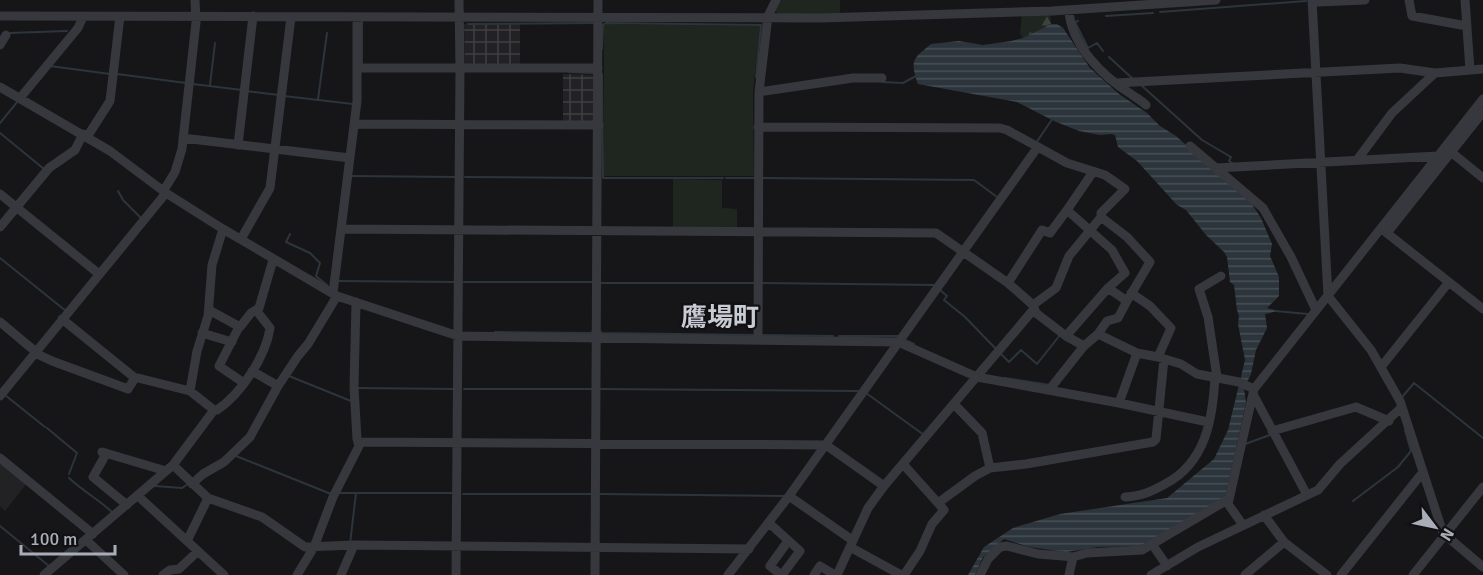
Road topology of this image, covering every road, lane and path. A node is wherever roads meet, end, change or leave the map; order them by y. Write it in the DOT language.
graph roads {
  1 [pos="195,0"];
  2 [pos="459,0"];
  3 [pos="598,0"];
  4 [pos="776,0"];
  5 [pos="1052,0"];
  6 [pos="1216,0"];
  7 [pos="1365,0"];
  8 [pos="1409,0"];
  9 [pos="1465,0"];
  10 [pos="1315,1"];
  11 [pos="1069,10"];
  12 [pos="1052,11"];
  13 [pos="0,16"];
  14 [pos="120,16"];
  15 [pos="195,16"];
  16 [pos="253,16"];
  17 [pos="291,16"];
  18 [pos="460,16"];
  19 [pos="598,16"];
  20 [pos="768,16"];
  21 [pos="83,17"];
  22 [pos="357,17"];
  23 [pos="1467,26"];
  24 [pos="6,35"];
  25 [pos="0,45"];
  26 [pos="357,68"];
  27 [pos="460,68"];
  28 [pos="598,68"];
  29 [pos="1470,69"];
  30 [pos="1483,69"];
  31 [pos="1316,73"];
  32 [pos="1435,73"];
  33 [pos="882,78"];
  34 [pos="1116,82"];
  35 [pos="0,87"];
  36 [pos="759,92"];
  37 [pos="20,98"];
  38 [pos="1483,99"];
  39 [pos="1146,105"];
  40 [pos="1483,111"];
  41 [pos="355,124"];
  42 [pos="460,125"];
  43 [pos="598,125"];
  44 [pos="758,127"];
  45 [pos="85,136"];
  46 [pos="183,138"];
  47 [pos="238,145"];
  48 [pos="1190,146"];
  49 [pos="1037,148"];
  50 [pos="274,149"];
  51 [pos="1451,152"];
  52 [pos="1438,156"];
  53 [pos="350,158"];
  54 [pos="1357,160"];
  55 [pos="1320,163"];
  56 [pos="1216,168"];
  57 [pos="1093,172"];
  58 [pos="1483,178"];
  59 [pos="165,191"];
  60 [pos="0,194"];
  61 [pos="17,207"];
  62 [pos="1067,210"];
  63 [pos="1101,217"];
  64 [pos="0,227"];
  65 [pos="341,229"];
  66 [pos="223,230"];
  67 [pos="459,230"];
  68 [pos="1091,230"];
  69 [pos="597,231"];
  70 [pos="1384,231"];
  71 [pos="758,232"];
  72 [pos="241,239"];
  73 [pos="963,252"];
  74 [pos="273,260"];
  75 [pos="99,274"];
  76 [pos="1221,276"];
  77 [pos="1449,282"];
  78 [pos="1008,283"];
  79 [pos="1108,288"];
  80 [pos="335,295"];
  81 [pos="1328,296"];
  82 [pos="1129,297"];
  83 [pos="356,302"];
  84 [pos="1033,307"];
  85 [pos="1483,309"];
  86 [pos="209,310"];
  87 [pos="256,310"];
  88 [pos="1316,310"];
  89 [pos="63,319"];
  90 [pos="0,322"];
  91 [pos="239,327"];
  92 [pos="202,333"];
  93 [pos="1098,334"];
  94 [pos="458,336"];
  95 [pos="1066,336"];
  96 [pos="597,337"];
  97 [pos="758,339"];
  98 [pos="232,342"];
  99 [pos="898,342"];
  100 [pos="1084,346"];
  101 [pos="36,352"];
  102 [pos="1137,353"];
  103 [pos="1161,358"];
  104 [pos="1381,367"];
  105 [pos="252,371"];
  106 [pos="1216,376"];
  107 [pos="977,377"];
  108 [pos="135,378"];
  109 [pos="244,383"];
  110 [pos="278,386"];
  111 [pos="1249,388"];
  112 [pos="1050,390"];
  113 [pos="190,391"];
  114 [pos="0,396"];
  115 [pos="1119,402"];
  116 [pos="954,404"];
  117 [pos="1402,407"];
  118 [pos="214,410"];
  119 [pos="1160,411"];
  120 [pos="1389,421"];
  121 [pos="1208,422"];
  122 [pos="1272,431"];
  123 [pos="359,442"];
  124 [pos="458,443"];
  125 [pos="596,443"];
  126 [pos="826,445"];
  127 [pos="0,458"];
  128 [pos="903,464"];
  129 [pos="169,468"];
  130 [pos="990,468"];
  131 [pos="1423,472"];
  132 [pos="192,484"];
  133 [pos="884,486"];
  134 [pos="1483,488"];
  135 [pos="1307,495"];
  136 [pos="138,496"];
  137 [pos="789,496"];
  138 [pos="1125,497"];
  139 [pos="208,498"];
  140 [pos="1229,499"];
  141 [pos="938,503"];
  142 [pos="127,505"];
  143 [pos="1264,515"];
  144 [pos="769,523"];
  145 [pos="1243,525"];
  146 [pos="1445,536"];
  147 [pos="89,537"];
  148 [pos="187,541"];
  149 [pos="788,541"];
  150 [pos="1284,542"];
  151 [pos="851,544"];
  152 [pos="1152,544"];
  153 [pos="354,545"];
  154 [pos="314,547"];
  155 [pos="456,547"];
  156 [pos="595,548"];
  157 [pos="748,549"];
  158 [pos="197,552"];
  159 [pos="1073,557"];
  160 [pos="1167,566"];
  161 [pos="1483,567"];
  162 [pos="44,575"];
  163 [pos="124,575"];
  164 [pos="163,575"];
  165 [pos="224,575"];
  166 [pos="297,575"];
  167 [pos="341,575"];
  168 [pos="456,575"];
  169 [pos="595,575"];
  170 [pos="729,575"];
  171 [pos="782,575"];
  172 [pos="814,575"];
  173 [pos="836,575"];
  174 [pos="902,575"];
  175 [pos="980,575"];
  176 [pos="1069,575"];
  177 [pos="1151,575"];
  178 [pos="1245,575"];
  179 [pos="1327,575"];
  180 [pos="1341,575"];
  181 [pos="1413,575"];
  1 -- 15 [label="street"];
  2 -- 18 [label="street"];
  3 -- 19 [label="street"];
  4 -- 20 [label="street"];
  5 -- 12 [label="street"];
  6 -- 11 [label="street"];
  7 -- 10 [label="street"];
  8 -- 23 [label="street"];
  9 -- 23 [label="street"];
  10 -- 31 [label="street"];
  11 -- 12 [label="street"];
  11 -- 34 [label="street"];
  12 -- 20 [label="street"];
  13 -- 21 [label="street"];
  14 -- 15 [label="street"];
  14 -- 21 [label="street"];
  14 -- 45 [label="street"];
  15 -- 16 [label="street"];
  15 -- 46 [label="street"];
  16 -- 17 [label="street"];
  16 -- 47 [label="street"];
  17 -- 22 [label="street"];
  17 -- 50 [label="street"];
  18 -- 19 [label="street"];
  18 -- 22 [label="street"];
  18 -- 27 [label="street"];
  19 -- 20 [label="street"];
  19 -- 28 [label="street"];
  20 -- 36 [label="street"];
  21 -- 37 [label="street"];
  22 -- 26 [label="street"];
  23 -- 29 [label="street"];
  24 -- 25 [label="street"];
  26 -- 27 [label="street"];
  26 -- 41 [label="street"];
  27 -- 28 [label="street"];
  27 -- 42 [label="street"];
  28 -- 43 [label="street"];
  29 -- 30 [label="street"];
  29 -- 32 [label="street"];
  31 -- 32 [label="street"];
  31 -- 34 [label="street"];
  31 -- 55 [label="street"];
  32 -- 54 [label="street"];
  33 -- 36 [label="street"];
  34 -- 39 [label="street"];
  35 -- 37 [label="street"];
  36 -- 44 [label="street"];
  37 -- 45 [label="street"];
  38 -- 52 [label="street"];
  40 -- 51 [label="street"];
  41 -- 42 [label="street"];
  41 -- 53 [label="street"];
  42 -- 43 [label="street"];
  42 -- 67 [label="street"];
  43 -- 69 [label="street"];
  44 -- 49 [label="street"];
  44 -- 71 [label="street"];
  45 -- 59 [label="street"];
  45 -- 61 [label="street"];
  46 -- 47 [label="street"];
  46 -- 59 [label="street"];
  47 -- 50 [label="street"];
  48 -- 56 [label="street"];
  49 -- 57 [label="street"];
  49 -- 73 [label="street"];
  50 -- 53 [label="street"];
  50 -- 72 [label="street"];
  51 -- 58 [label="street"];
  51 -- 70 [label="street"];
  52 -- 54 [label="street"];
  52 -- 70 [label="street"];
  53 -- 65 [label="street"];
  54 -- 55 [label="street"];
  55 -- 56 [label="street"];
  55 -- 81 [label="street"];
  56 -- 88 [label="street"];
  57 -- 62 [label="street"];
  57 -- 63 [label="street"];
  59 -- 66 [label="street"];
  59 -- 75 [label="street"];
  60 -- 61 [label="street"];
  61 -- 64 [label="street"];
  61 -- 75 [label="street"];
  62 -- 68 [label="street"];
  62 -- 78 [label="street"];
  63 -- 68 [label="street"];
  63 -- 82 [label="street"];
  65 -- 67 [label="street"];
  65 -- 80 [label="street"];
  66 -- 72 [label="street"];
  66 -- 86 [label="street"];
  67 -- 69 [label="street"];
  67 -- 94 [label="street"];
  68 -- 79 [label="street"];
  68 -- 84 [label="street"];
  69 -- 71 [label="street"];
  69 -- 96 [label="street"];
  70 -- 77 [label="street"];
  70 -- 81 [label="street"];
  71 -- 73 [label="street"];
  71 -- 97 [label="street"];
  72 -- 74 [label="street"];
  73 -- 78 [label="street"];
  73 -- 99 [label="street"];
  74 -- 80 [label="street"];
  74 -- 87 [label="street"];
  75 -- 89 [label="street"];
  76 -- 106 [label="street"];
  77 -- 85 [label="street"];
  77 -- 104 [label="street"];
  78 -- 84 [label="street"];
  79 -- 82 [label="street"];
  79 -- 95 [label="street"];
  80 -- 83 [label="street"];
  80 -- 110 [label="street"];
  81 -- 88 [label="street"];
  81 -- 104 [label="street"];
  82 -- 93 [label="street"];
  82 -- 103 [label="street"];
  83 -- 94 [label="street"];
  83 -- 123 [label="street"];
  84 -- 95 [label="street"];
  84 -- 107 [label="street"];
  86 -- 91 [label="street"];
  86 -- 92 [label="street"];
  87 -- 91 [label="street"];
  87 -- 105 [label="street"];
  88 -- 111 [label="street"];
  89 -- 101 [label="street"];
  89 -- 108 [label="street"];
  90 -- 101 [label="street"];
  91 -- 98 [label="street"];
  92 -- 98 [label="street"];
  92 -- 113 [label="street"];
  93 -- 100 [label="street"];
  93 -- 102 [label="street"];
  94 -- 96 [label="street"];
  94 -- 124 [label="street"];
  95 -- 100 [label="street"];
  96 -- 97 [label="street"];
  96 -- 125 [label="street"];
  97 -- 99 [label="street"];
  98 -- 109 [label="street"];
  99 -- 107 [label="street"];
  99 -- 126 [label="street"];
  100 -- 112 [label="street"];
  101 -- 108 [label="street"];
  101 -- 114 [label="street"];
  102 -- 103 [label="street"];
  102 -- 115 [label="street"];
  103 -- 106 [label="street"];
  103 -- 119 [label="street"];
  104 -- 117 [label="street"];
  105 -- 109 [label="street"];
  105 -- 110 [label="street"];
  106 -- 111 [label="street"];
  106 -- 121 [label="street"];
  107 -- 112 [label="street"];
  107 -- 116 [label="street"];
  108 -- 113 [label="street"];
  109 -- 118 [label="street"];
  110 -- 132 [label="street"];
  111 -- 122 [label="street"];
  111 -- 140 [label="street"];
  112 -- 115 [label="street"];
  113 -- 118 [label="street"];
  115 -- 119 [label="street"];
  116 -- 128 [label="street"];
  116 -- 130 [label="street"];
  117 -- 120 [label="street"];
  117 -- 131 [label="street"];
  118 -- 129 [label="street"];
  119 -- 121 [label="street"];
  119 -- 130 [label="street"];
  120 -- 122 [label="street"];
  120 -- 135 [label="street"];
  121 -- 138 [label="street"];
  122 -- 135 [label="street"];
  123 -- 124 [label="street"];
  123 -- 154 [label="street"];
  124 -- 125 [label="street"];
  124 -- 155 [label="street"];
  125 -- 126 [label="street"];
  125 -- 156 [label="street"];
  126 -- 133 [label="street"];
  126 -- 137 [label="street"];
  127 -- 147 [label="street"];
  128 -- 133 [label="street"];
  128 -- 141 [label="street"];
  129 -- 132 [label="street"];
  129 -- 136 [label="street"];
  129 -- 142 [label="street"];
  130 -- 141 [label="street"];
  131 -- 146 [label="street"];
  131 -- 180 [label="street"];
  132 -- 139 [label="street"];
  133 -- 151 [label="street"];
  134 -- 146 [label="street"];
  135 -- 143 [label="street"];
  136 -- 142 [label="street"];
  136 -- 148 [label="street"];
  137 -- 144 [label="street"];
  137 -- 151 [label="street"];
  139 -- 148 [label="street"];
  139 -- 154 [label="street"];
  140 -- 145 [label="street"];
  140 -- 152 [label="street"];
  141 -- 174 [label="street"];
  142 -- 147 [label="street"];
  143 -- 145 [label="street"];
  143 -- 150 [label="street"];
  144 -- 149 [label="street"];
  144 -- 157 [label="street"];
  145 -- 160 [label="street"];
  146 -- 161 [label="street"];
  146 -- 181 [label="street"];
  147 -- 162 [label="street"];
  147 -- 163 [label="street"];
  148 -- 158 [label="street"];
  149 -- 171 [label="street"];
  149 -- 171 [label="street"];
  150 -- 178 [label="street"];
  150 -- 179 [label="street"];
  151 -- 173 [label="street"];
  151 -- 174 [label="street"];
  152 -- 159 [label="street"];
  152 -- 160 [label="street"];
  153 -- 154 [label="street"];
  153 -- 155 [label="street"];
  153 -- 167 [label="street"];
  154 -- 166 [label="street"];
  155 -- 156 [label="street"];
  155 -- 168 [label="street"];
  156 -- 157 [label="street"];
  156 -- 169 [label="street"];
  157 -- 170 [label="street"];
  158 -- 164 [label="street"];
  158 -- 165 [label="street"];
  159 -- 175 [label="street"];
  159 -- 176 [label="street"];
  160 -- 177 [label="street"];
  172 -- 173 [label="street"];
}
